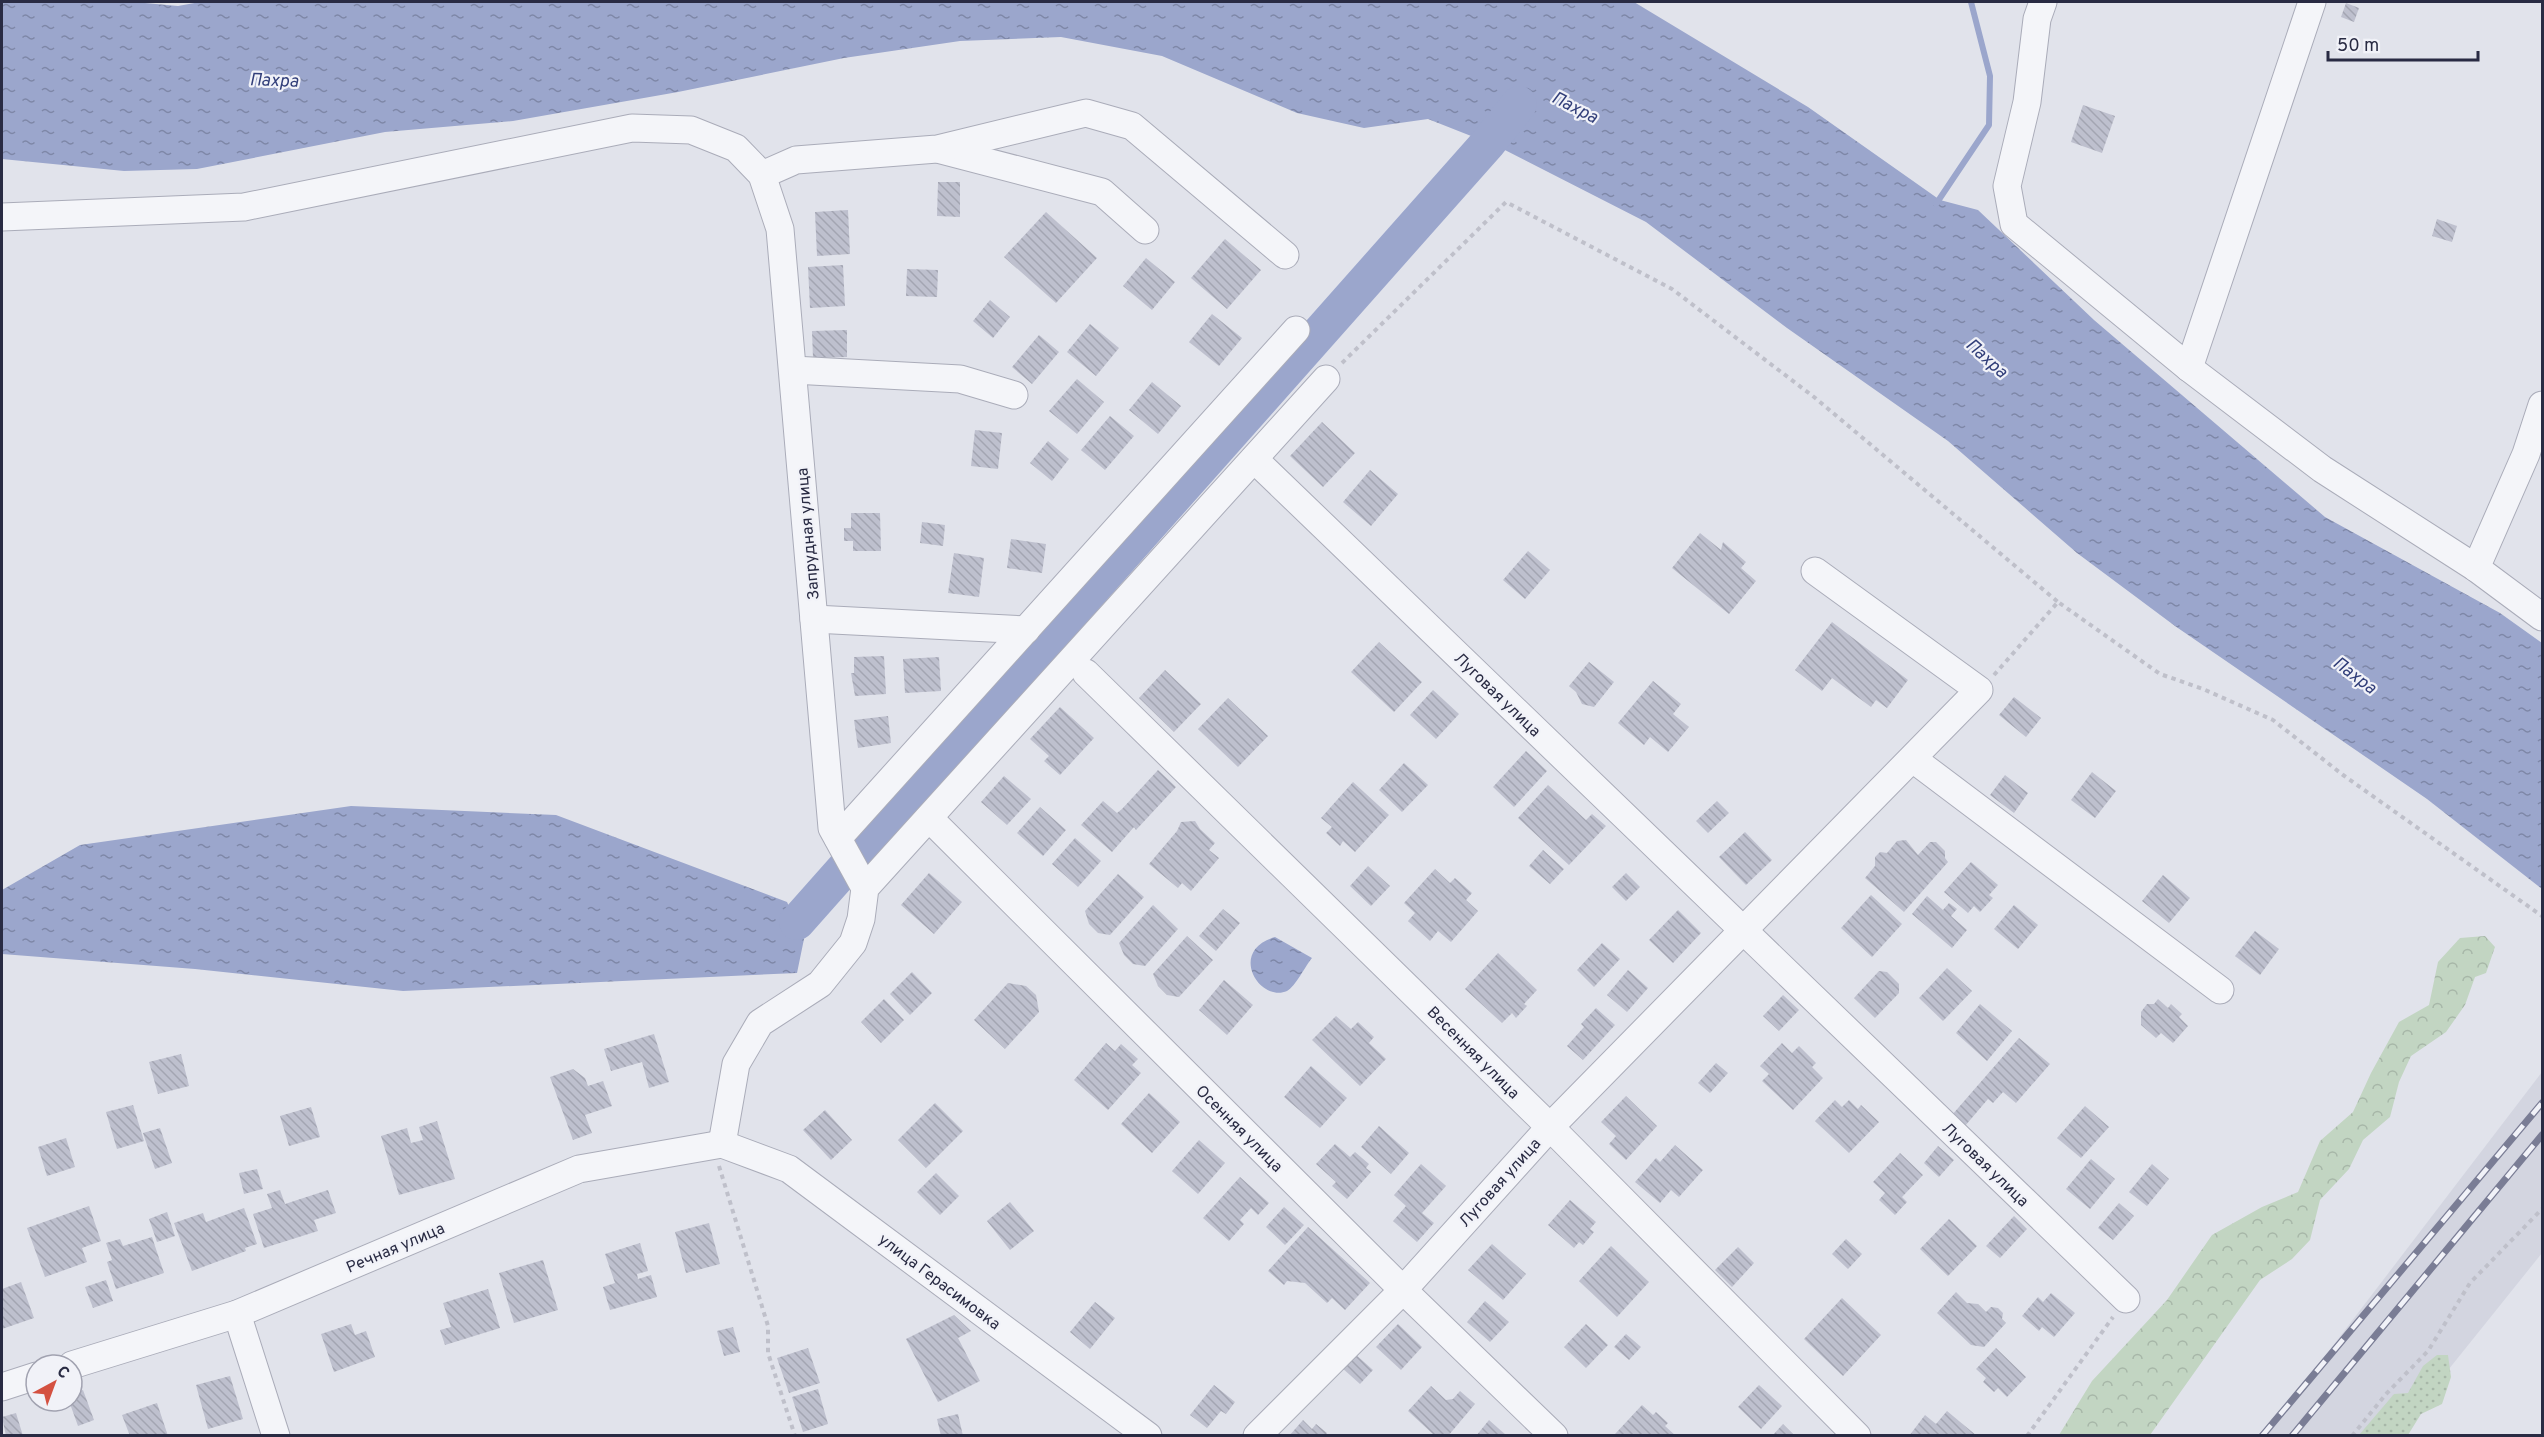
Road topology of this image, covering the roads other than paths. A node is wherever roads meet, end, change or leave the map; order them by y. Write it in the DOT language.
graph roads {
  1 [pos="2043,2"];
  2 [pos="2312,2"];
  3 [pos="937,149"];
  4 [pos="762,175"];
  5 [pos="2,217"];
  6 [pos="1145,230"];
  7 [pos="1285,255"];
  8 [pos="1296,330"];
  9 [pos="2189,368"];
  10 [pos="793,370"];
  11 [pos="1326,379"];
  12 [pos="1014,395"];
  13 [pos="2542,405"];
  14 [pos="1254,459"];
  15 [pos="2476,568"];
  16 [pos="1815,571"];
  17 [pos="2542,616"];
  18 [pos="814,619"];
  19 [pos="1026,630"];
  20 [pos="1086,673"];
  21 [pos="1913,759"];
  22 [pos="929,818"];
  23 [pos="838,838"];
  24 [pos="865,888"];
  25 [pos="1742,930"];
  26 [pos="2220,990"];
  27 [pos="1550,1127"];
  28 [pos="717,1145"];
  29 [pos="1403,1290"];
  30 [pos="2126,1299"];
  31 [pos="237,1314"];
  32 [pos="84,1361"];
  33 [pos="24,1380"];
  34 [pos="2,1387"];
  35 [pos="276,1436"];
  36 [pos="1148,1436"];
  37 [pos="1257,1436"];
  38 [pos="1554,1436"];
  39 [pos="1857,1436"];
  1 -- 9 [label="street"];
  2 -- 9 [label="street"];
  3 -- 4 [label="street"];
  3 -- 6 [label="street"];
  3 -- 7 [label="street"];
  4 -- 5 [label="street"];
  4 -- 10 [label="street, Запрудная улица"];
  8 -- 19 [label="street"];
  9 -- 15 [label="street"];
  10 -- 12 [label="street"];
  10 -- 18 [label="street, Запрудная улица"];
  11 -- 14 [label="street"];
  13 -- 15 [label="street"];
  14 -- 22 [label="street"];
  14 -- 25 [label="street, Луговая улица"];
  15 -- 17 [label="street"];
  16 -- 21 [label="street, Луговая улица"];
  18 -- 19 [label="street"];
  18 -- 23 [label="street, Запрудная улица"];
  19 -- 23 [label="street"];
  20 -- 27 [label="street, Весенняя улица"];
  21 -- 25 [label="street, Луговая улица"];
  21 -- 26 [label="street"];
  22 -- 24 [label="street"];
  22 -- 29 [label="street, Осенняя улица"];
  23 -- 24 [label="street, Запрудная улица"];
  24 -- 28 [label="street"];
  25 -- 27 [label="street, Луговая улица"];
  25 -- 30 [label="street, Луговая улица"];
  27 -- 29 [label="street, Луговая улица"];
  27 -- 39 [label="street, Весенняя улица"];
  28 -- 31 [label="street, Речная улица"];
  28 -- 36 [label="street, улица Герасимовка"];
  29 -- 37 [label="street, Луговая улица"];
  29 -- 38 [label="street, Осенняя улица"];
  31 -- 32 [label="street, Речная улица"];
  31 -- 35 [label="street"];
  33 -- 34 [label="street"];
}
